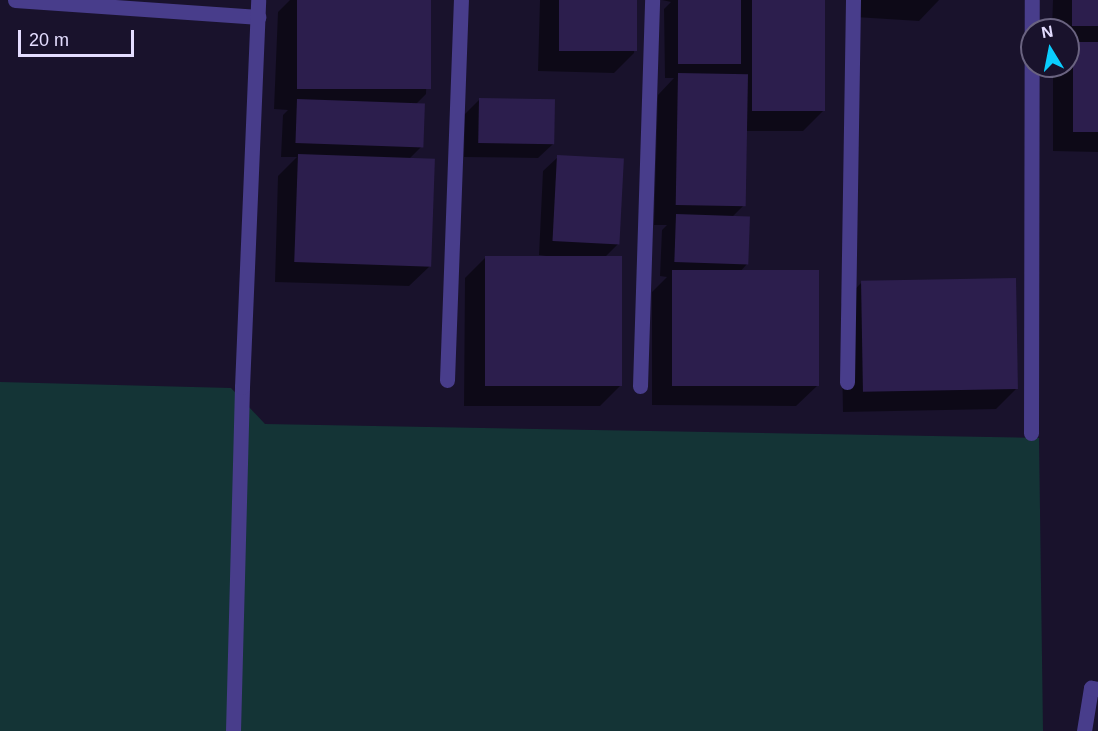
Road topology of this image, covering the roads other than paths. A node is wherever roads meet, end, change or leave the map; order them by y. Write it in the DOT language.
graph roads {
  1 [pos="15,0"];
  2 [pos="258,0"];
  3 [pos="461,0"];
  4 [pos="652,0"];
  5 [pos="853,0"];
  6 [pos="1032,0"];
  7 [pos="258,17"];
  8 [pos="447,380"];
  9 [pos="847,382"];
  10 [pos="640,386"];
  11 [pos="1031,433"];
  12 [pos="1098,689"];
  13 [pos="233,731"];
  14 [pos="1084,731"];
  1 -- 7 [label="street"];
  2 -- 7 [label="street"];
  3 -- 8 [label="street"];
  4 -- 10 [label="street"];
  5 -- 9 [label="street"];
  6 -- 11 [label="street"];
  7 -- 13 [label="street"];
  12 -- 14 [label="street"];
}
